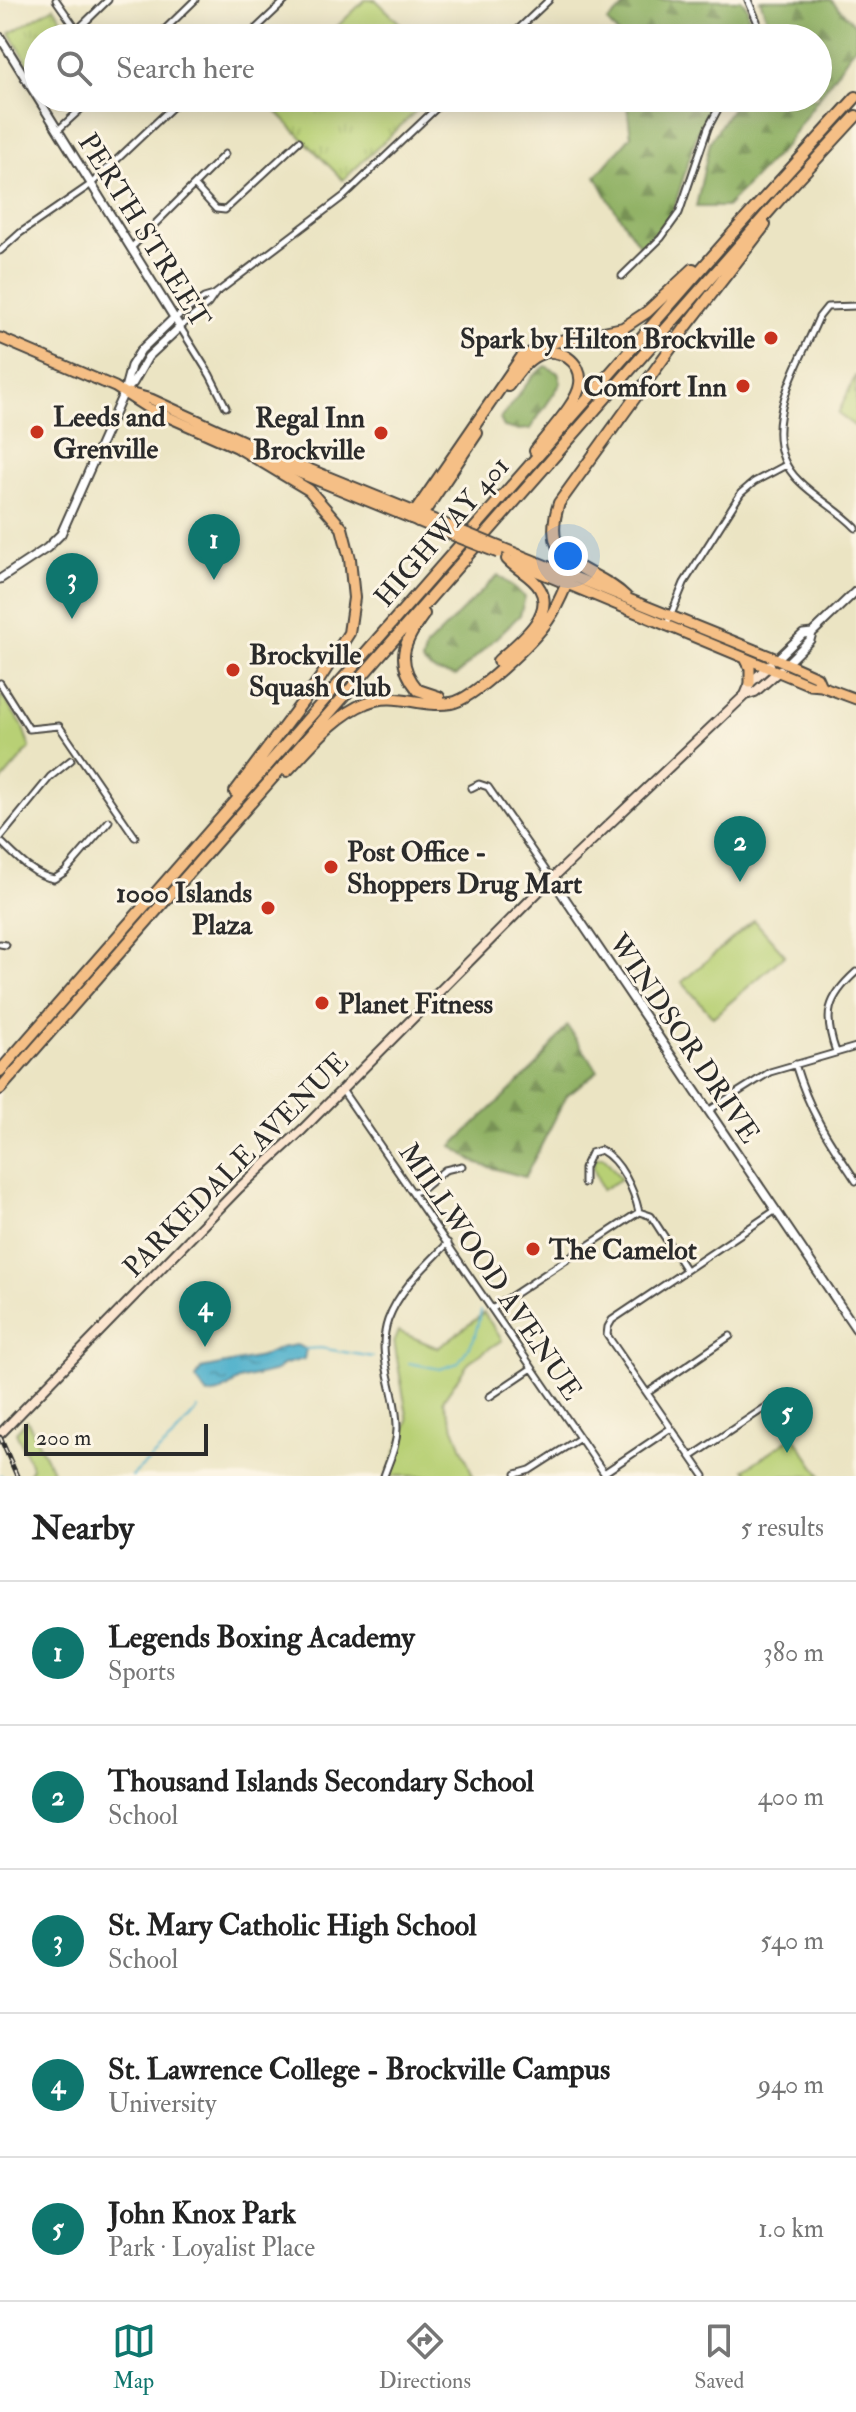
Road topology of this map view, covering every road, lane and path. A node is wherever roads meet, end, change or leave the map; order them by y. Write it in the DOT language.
graph roads {
  1 [pos="56,0"];
  2 [pos="108,0"];
  3 [pos="195,0"];
  4 [pos="286,0"];
  5 [pos="549,0"];
  6 [pos="748,0"];
  7 [pos="73,24"];
  8 [pos="83,24"];
  9 [pos="170,24"];
  10 [pos="261,24"];
  11 [pos="524,24"];
  12 [pos="757,24"];
  13 [pos="0,37"];
  14 [pos="24,78"];
  15 [pos="856,97"];
  16 [pos="45,112"];
  17 [pos="78,112"];
  18 [pos="167,112"];
  19 [pos="432,112"];
  20 [pos="717,112"];
  21 [pos="856,116"];
  22 [pos="57,131"];
  23 [pos="299,141"];
  24 [pos="225,154"];
  25 [pos="90,185"];
  26 [pos="195,186"];
  27 [pos="785,193"];
  28 [pos="738,227"];
  29 [pos="131,248"];
  30 [pos="0,251"];
  31 [pos="622,276"];
  32 [pos="215,294"];
  33 [pos="856,306"];
  34 [pos="174,318"];
  35 [pos="180,327"];
  36 [pos="0,338"];
  37 [pos="124,392"];
  38 [pos="226,407"];
  39 [pos="239,448"];
  40 [pos="786,465"];
  41 [pos="521,476"];
  42 [pos="416,517"];
  43 [pos="856,528"];
  44 [pos="485,536"];
  45 [pos="502,553"];
  46 [pos="0,579"];
  47 [pos="568,580"];
  48 [pos="856,591"];
  49 [pos="626,597"];
  50 [pos="670,614"];
  51 [pos="666,627"];
  52 [pos="745,658"];
  53 [pos="782,661"];
  54 [pos="767,667"];
  55 [pos="778,671"];
  56 [pos="0,683"];
  57 [pos="750,683"];
  58 [pos="821,686"];
  59 [pos="745,695"];
  60 [pos="856,699"];
  61 [pos="71,760"];
  62 [pos="471,788"];
  63 [pos="242,813"];
  64 [pos="109,821"];
  65 [pos="135,837"];
  66 [pos="0,840"];
  67 [pos="196,845"];
  68 [pos="552,879"];
  69 [pos="856,972"];
  70 [pos="856,1047"];
  71 [pos="836,1052"];
  72 [pos="795,1064"];
  73 [pos="0,1071"];
  74 [pos="0,1089"];
  75 [pos="341,1090"];
  76 [pos="708,1111"];
  77 [pos="462,1166"];
  78 [pos="856,1181"];
  79 [pos="584,1183"];
  80 [pos="413,1192"];
  81 [pos="776,1210"];
  82 [pos="639,1212"];
  83 [pos="448,1243"];
  84 [pos="686,1270"];
  85 [pos="492,1309"];
  86 [pos="856,1329"];
  87 [pos="730,1336"];
  88 [pos="532,1368"];
  89 [pos="647,1393"];
  90 [pos="489,1397"];
  91 [pos="778,1399"];
  92 [pos="671,1428"];
  93 [pos="0,1434"];
  94 [pos="580,1438"];
  95 [pos="691,1457"];
  96 [pos="516,1474"];
  97 [pos="605,1474"];
  98 [pos="384,1476"];
  99 [pos="704,1476"];
  1 -- 7 [label="street"];
  2 -- 8 [label="street"];
  3 -- 9 [label="street"];
  4 -- 10 [label="street"];
  5 -- 11 [label="street"];
  6 -- 12 [label="street"];
  13 -- 14 [label="street, PERTH STREET"];
  15 -- 28 [label="highway, HIGHWAY 401"];
  16 -- 22 [label="street, PERTH STREET"];
  17 -- 22 [label="street"];
  18 -- 25 [label="street"];
  19 -- 32 [label="street"];
  20 -- 31 [label="street"];
  21 -- 27 [label="highway, HIGHWAY 401"];
  22 -- 25 [label="street, PERTH STREET"];
  23 -- 26 [label="street"];
  24 -- 26 [label="street"];
  25 -- 29 [label="street, PERTH STREET"];
  25 -- 30 [label="street"];
  26 -- 29 [label="street"];
  27 -- 44 [label="highway, HIGHWAY 401"];
  27 -- 49 [label="highway"];
  28 -- 41 [label="highway, HIGHWAY 401"];
  28 -- 42 [label="highway"];
  29 -- 34 [label="street, PERTH STREET"];
  32 -- 34 [label="street"];
  32 -- 35 [label="street"];
  33 -- 40 [label="street"];
  34 -- 35 [label="street, PERTH STREET"];
  34 -- 37 [label="street"];
  35 -- 37 [label="street"];
  35 -- 38 [label="street, PERTH STREET"];
  36 -- 37 [label="main road"];
  37 -- 39 [label="main road"];
  37 -- 42 [label="main road"];
  37 -- 46 [label="street"];
  39 -- 42 [label="main road"];
  39 -- 67 [label="highway"];
  40 -- 43 [label="street"];
  40 -- 50 [label="street"];
  41 -- 42 [label="highway"];
  41 -- 67 [label="highway, HIGHWAY 401"];
  42 -- 45 [label="main road, bridge"];
  44 -- 45 [label="highway"];
  44 -- 63 [label="highway, HIGHWAY 401"];
  45 -- 47 [label="main road"];
  47 -- 49 [label="main road"];
  47 -- 51 [label="main road"];
  47 -- 63 [label="highway"];
  48 -- 53 [label="street, PARKEDALE AVENUE"];
  49 -- 50 [label="main road"];
  50 -- 51 [label="street"];
  50 -- 53 [label="main road"];
  51 -- 52 [label="main road"];
  52 -- 54 [label="main road"];
  52 -- 57 [label="main road"];
  53 -- 54 [label="main road, PARKEDALE AVENUE"];
  53 -- 55 [label="main road, PARKEDALE AVENUE"];
  53 -- 58 [label="main road"];
  54 -- 55 [label="main road"];
  54 -- 57 [label="main road, PARKEDALE AVENUE"];
  55 -- 58 [label="main road"];
  55 -- 59 [label="main road, PARKEDALE AVENUE"];
  56 -- 65 [label="street"];
  57 -- 59 [label="main road, PARKEDALE AVENUE"];
  58 -- 60 [label="main road"];
  59 -- 68 [label="main road, PARKEDALE AVENUE"];
  61 -- 66 [label="street"];
  62 -- 68 [label="street, WINDSOR DRIVE"];
  63 -- 74 [label="highway, HIGHWAY 401"];
  64 -- 66 [label="street"];
  67 -- 73 [label="highway, HIGHWAY 401"];
  68 -- 75 [label="main road, PARKEDALE AVENUE"];
  68 -- 76 [label="street, WINDSOR DRIVE"];
  69 -- 71 [label="street"];
  70 -- 71 [label="street"];
  71 -- 72 [label="street"];
  72 -- 76 [label="street"];
  72 -- 78 [label="street"];
  75 -- 80 [label="street, MILLWOOD AVENUE"];
  75 -- 93 [label="main road, PARKEDALE AVENUE"];
  76 -- 81 [label="street, WINDSOR DRIVE"];
  77 -- 80 [label="street"];
  79 -- 82 [label="street"];
  80 -- 83 [label="street, MILLWOOD AVENUE"];
  81 -- 84 [label="street"];
  81 -- 86 [label="street, WINDSOR DRIVE"];
  82 -- 84 [label="street"];
  82 -- 85 [label="street"];
  83 -- 85 [label="street, MILLWOOD AVENUE"];
  83 -- 98 [label="street"];
  84 -- 89 [label="street"];
  85 -- 88 [label="street, MILLWOOD AVENUE"];
  87 -- 89 [label="street"];
  88 -- 90 [label="street"];
  88 -- 94 [label="street, MILLWOOD AVENUE"];
  89 -- 92 [label="street"];
  91 -- 95 [label="street"];
  92 -- 95 [label="street"];
  92 -- 97 [label="street"];
  94 -- 96 [label="street"];
  94 -- 97 [label="street, MILLWOOD AVENUE"];
  95 -- 99 [label="street"];
}
